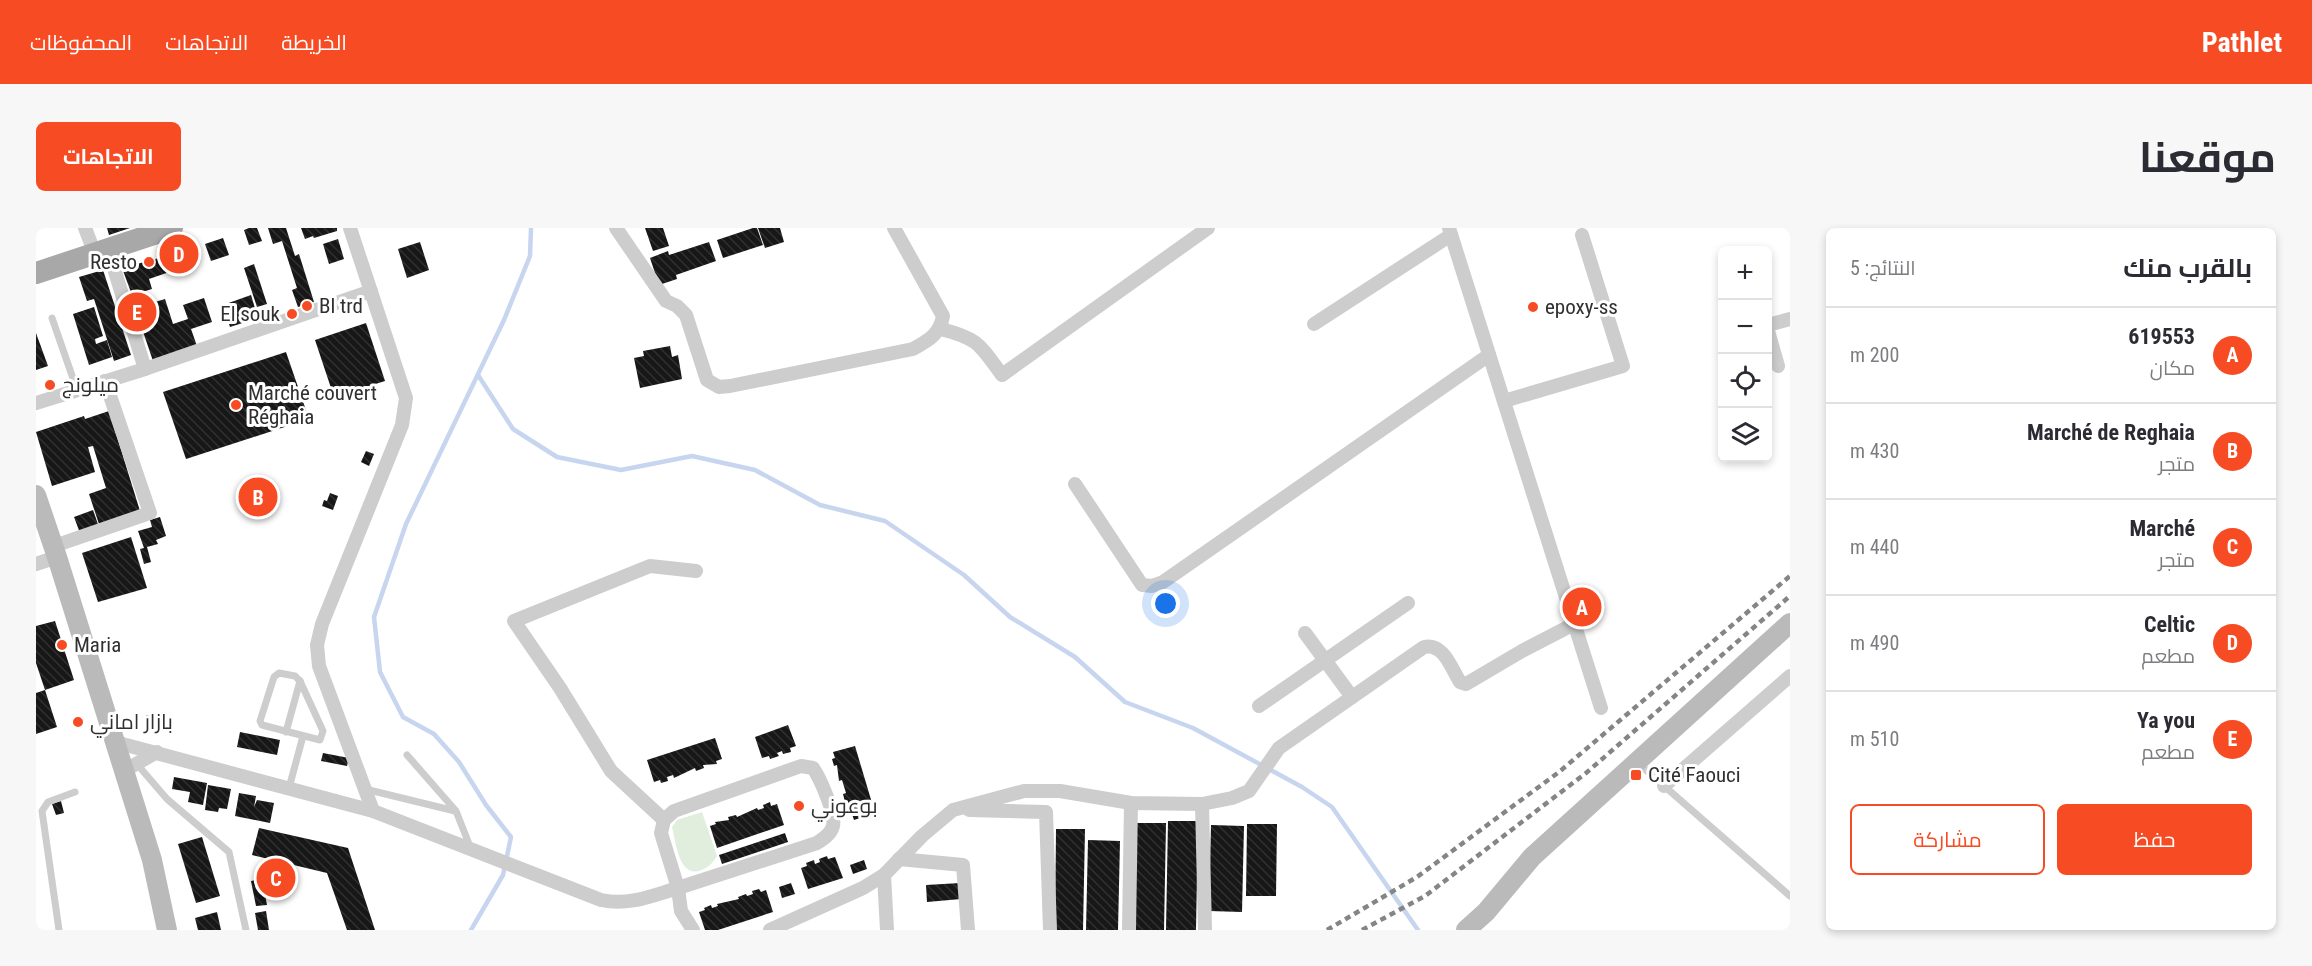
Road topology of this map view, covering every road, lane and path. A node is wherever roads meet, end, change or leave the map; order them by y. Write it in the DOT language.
graph roads {
  1 [pos="85,228"];
  2 [pos="172,228"];
  3 [pos="350,228"];
  4 [pos="616,228"];
  5 [pos="894,228"];
  6 [pos="1208,228"];
  7 [pos="1450,231"];
  8 [pos="1582,234"];
  9 [pos="102,251"];
  10 [pos="36,273"];
  11 [pos="371,291"];
  12 [pos="52,318"];
  13 [pos="1790,319"];
  14 [pos="1314,324"];
  15 [pos="1772,324"];
  16 [pos="941,328"];
  17 [pos="1772,347"];
  18 [pos="1489,355"];
  19 [pos="1778,366"];
  20 [pos="145,369"];
  21 [pos="105,381"];
  22 [pos="77,390"];
  23 [pos="1504,401"];
  24 [pos="36,403"];
  25 [pos="1075,484"];
  26 [pos="36,495"];
  27 [pos="56,552"];
  28 [pos="36,564"];
  29 [pos="696,571"];
  30 [pos="1408,603"];
  31 [pos="1790,623"];
  32 [pos="1574,624"];
  33 [pos="1305,633"];
  34 [pos="1325,660"];
  35 [pos="1790,676"];
  36 [pos="300,681"];
  37 [pos="1352,697"];
  38 [pos="1259,706"];
  39 [pos="1601,708"];
  40 [pos="286,732"];
  41 [pos="303,736"];
  42 [pos="115,742"];
  43 [pos="157,752"];
  44 [pos="407,755"];
  45 [pos="1637,763"];
  46 [pos="131,771"];
  47 [pos="1664,786"];
  48 [pos="289,788"];
  49 [pos="365,789"];
  50 [pos="75,792"];
  51 [pos="1131,803"];
  52 [pos="47,804"];
  53 [pos="1202,804"];
  54 [pos="36,806"];
  55 [pos="952,810"];
  56 [pos="373,811"];
  57 [pos="456,811"];
  58 [pos="664,820"];
  59 [pos="471,849"];
  60 [pos="899,859"];
  61 [pos="884,875"];
  62 [pos="678,888"];
  63 [pos="1790,896"];
  64 [pos="59,930"];
  65 [pos="167,930"];
  66 [pos="246,930"];
  67 [pos="693,930"];
  68 [pos="770,930"];
  69 [pos="887,930"];
  70 [pos="968,930"];
  71 [pos="1050,930"];
  72 [pos="1129,930"];
  73 [pos="1205,930"];
  74 [pos="1466,930"];
  1 -- 9 [label="street"];
  2 -- 9 [label="main road"];
  3 -- 11 [label="street"];
  4 -- 16 [label="street"];
  5 -- 16 [label="street"];
  6 -- 16 [label="street"];
  7 -- 14 [label="street"];
  7 -- 18 [label="street"];
  8 -- 23 [label="street"];
  9 -- 10 [label="main road"];
  9 -- 20 [label="street"];
  11 -- 20 [label="street"];
  11 -- 49 [label="street"];
  12 -- 22 [label="lane"];
  13 -- 15 [label="street"];
  17 -- 19 [label="street"];
  18 -- 23 [label="street"];
  18 -- 25 [label="street"];
  20 -- 21 [label="street"];
  21 -- 22 [label="street"];
  21 -- 27 [label="street"];
  22 -- 24 [label="street"];
  23 -- 32 [label="street"];
  26 -- 27 [label="main road"];
  27 -- 28 [label="street"];
  27 -- 42 [label="main road"];
  29 -- 58 [label="street"];
  30 -- 34 [label="street"];
  31 -- 45 [label="main road"];
  32 -- 37 [label="street"];
  32 -- 39 [label="street"];
  33 -- 34 [label="street"];
  34 -- 37 [label="street"];
  34 -- 38 [label="street"];
  35 -- 47 [label="street"];
  36 -- 40 [label="lane"];
  36 -- 40 [label="lane"];
  36 -- 41 [label="lane"];
  37 -- 53 [label="street"];
  40 -- 41 [label="lane"];
  41 -- 48 [label="lane"];
  42 -- 43 [label="street"];
  42 -- 46 [label="main road"];
  43 -- 46 [label="street"];
  43 -- 48 [label="street"];
  44 -- 57 [label="lane"];
  45 -- 47 [label="lane"];
  45 -- 74 [label="main road"];
  46 -- 65 [label="main road"];
  46 -- 66 [label="lane"];
  47 -- 63 [label="lane"];
  48 -- 56 [label="street"];
  49 -- 56 [label="street"];
  49 -- 57 [label="lane"];
  50 -- 52 [label="lane"];
  51 -- 53 [label="street"];
  51 -- 55 [label="street"];
  51 -- 72 [label="street"];
  52 -- 54 [label="lane"];
  52 -- 64 [label="lane"];
  53 -- 73 [label="street"];
  55 -- 60 [label="street"];
  55 -- 71 [label="street"];
  56 -- 59 [label="street"];
  57 -- 59 [label="lane"];
  58 -- 62 [label="street"];
  58 -- 62 [label="street"];
  59 -- 62 [label="street"];
  60 -- 61 [label="street"];
  60 -- 70 [label="street"];
  61 -- 68 [label="street"];
  61 -- 69 [label="street"];
  62 -- 67 [label="street"];
}
